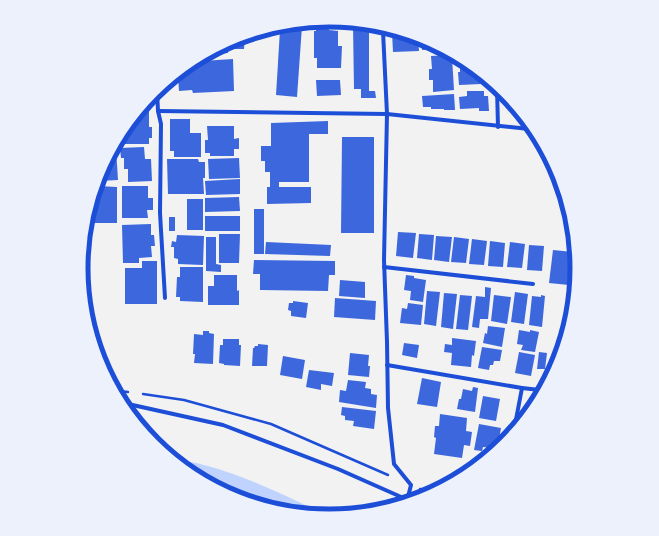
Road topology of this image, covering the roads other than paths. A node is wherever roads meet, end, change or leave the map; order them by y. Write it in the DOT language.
graph roads {
  1 [pos="383,33"];
  2 [pos="497,95"];
  3 [pos="158,99"];
  4 [pos="158,111"];
  5 [pos="387,114"];
  6 [pos="498,127"];
  7 [pos="526,129"];
  8 [pos="384,267"];
  9 [pos="532,284"];
  10 [pos="165,298"];
  11 [pos="387,365"];
  12 [pos="522,388"];
  13 [pos="538,390"];
  14 [pos="131,405"];
  15 [pos="516,421"];
  16 [pos="408,496"];
  17 [pos="402,498"];
  1 -- 5 [label="street"];
  2 -- 6 [label="street"];
  3 -- 4 [label="street"];
  4 -- 5 [label="street"];
  4 -- 10 [label="street"];
  5 -- 6 [label="street"];
  5 -- 8 [label="street"];
  6 -- 7 [label="street"];
  8 -- 9 [label="street"];
  8 -- 11 [label="street"];
  11 -- 12 [label="street"];
  11 -- 16 [label="street"];
  12 -- 13 [label="street"];
  12 -- 15 [label="street"];
  14 -- 17 [label="street"];
}
